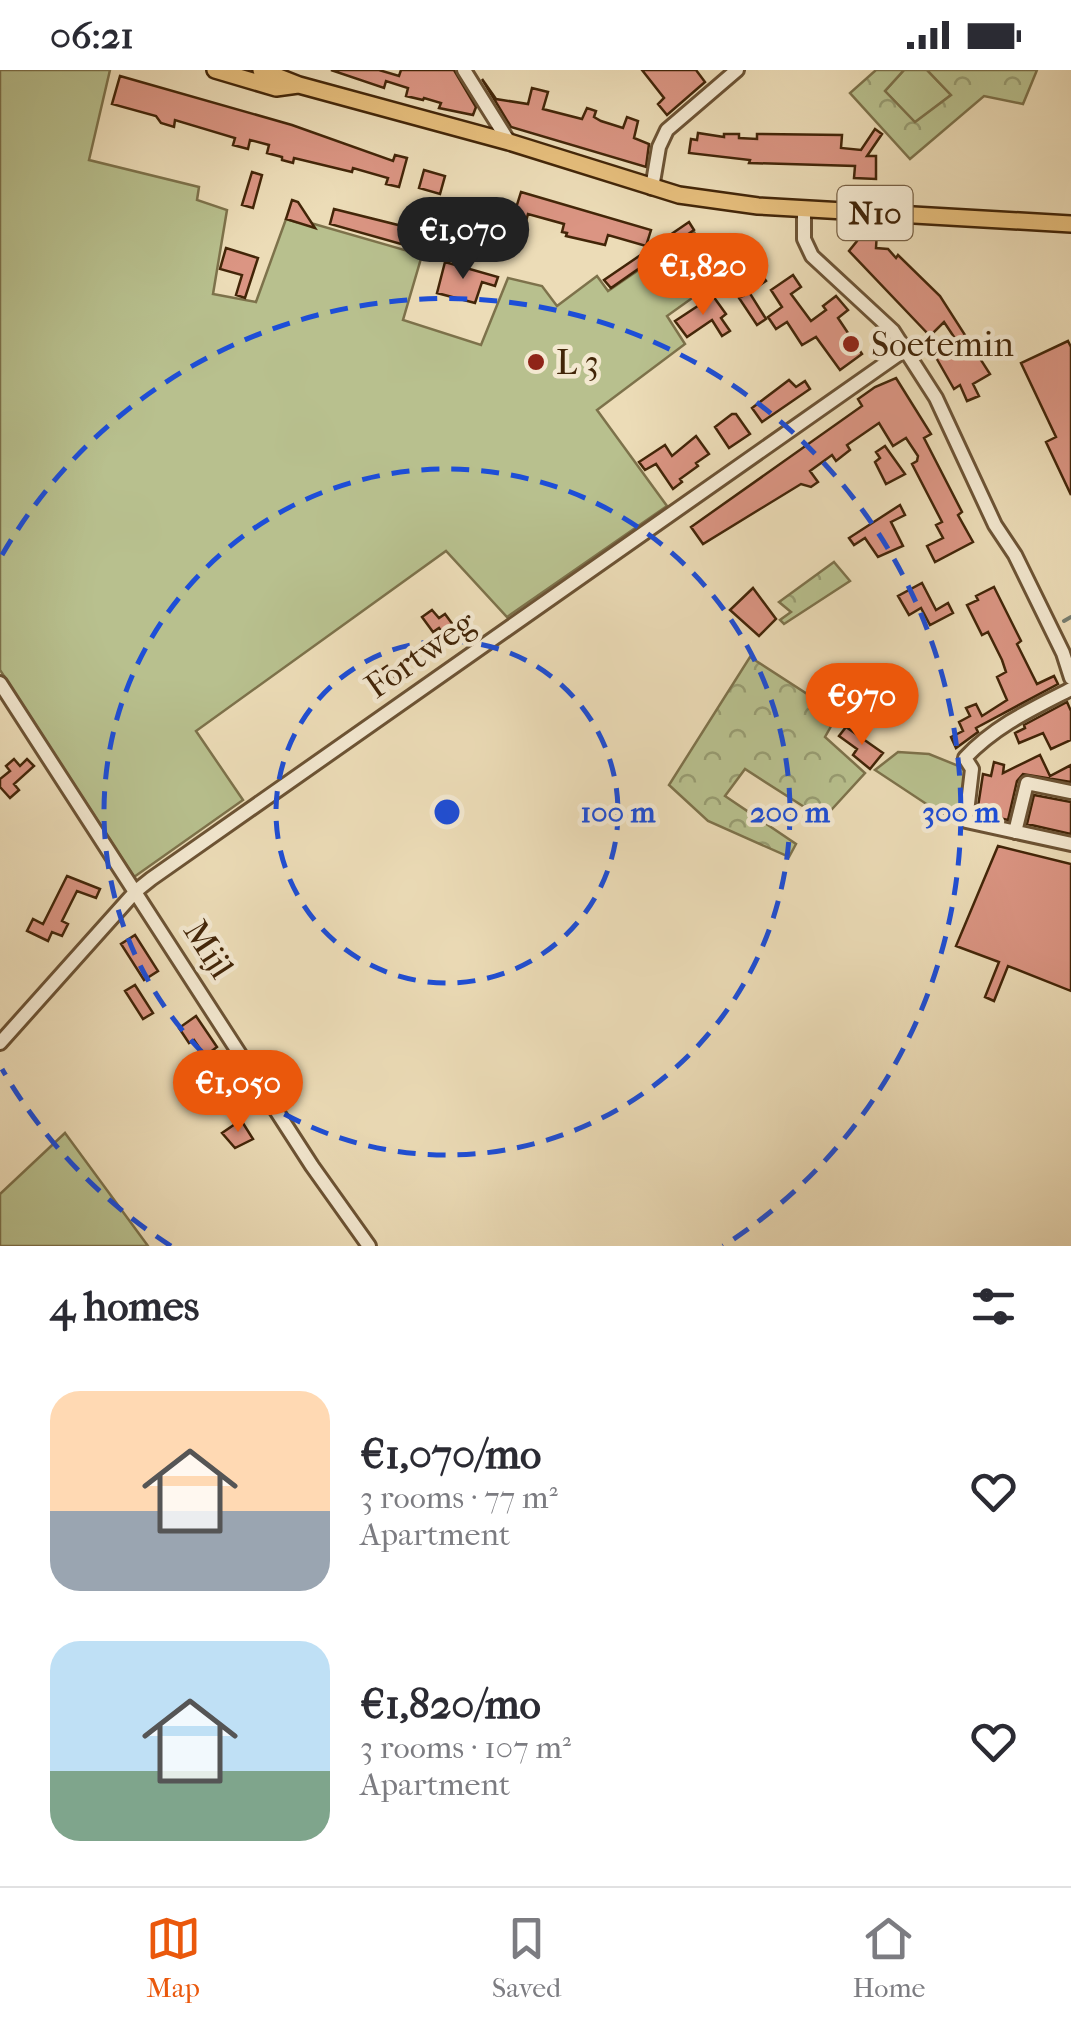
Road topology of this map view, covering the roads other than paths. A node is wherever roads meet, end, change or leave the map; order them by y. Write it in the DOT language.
graph roads {
  1 [pos="215,70"];
  2 [pos="262,70"];
  3 [pos="464,70"];
  4 [pos="737,70"];
  5 [pos="299,85"];
  6 [pos="509,142"];
  7 [pos="652,188"];
  8 [pos="804,209"];
  9 [pos="1071,224"];
  10 [pos="906,349"];
  11 [pos="1071,678"];
  12 [pos="0,684"];
  13 [pos="1071,689"];
  14 [pos="1071,792"];
  15 [pos="1015,832"];
  16 [pos="1071,844"];
  17 [pos="136,890"];
  18 [pos="0,1043"];
  19 [pos="370,1246"];
  1 -- 5 [label="main road, N10"];
  2 -- 5 [label="main road, N10"];
  3 -- 6 [label="street"];
  4 -- 7 [label="street"];
  5 -- 6 [label="main road, N10"];
  6 -- 7 [label="main road, N10"];
  7 -- 8 [label="main road, N10"];
  8 -- 9 [label="main road, N10"];
  8 -- 10 [label="street"];
  10 -- 11 [label="street"];
  10 -- 17 [label="street, Fortweg"];
  12 -- 17 [label="street, Mijl"];
  13 -- 15 [label="street"];
  14 -- 15 [label="street"];
  15 -- 16 [label="street"];
  17 -- 18 [label="street, Fortweg"];
  17 -- 19 [label="street, Mijl"];
}
